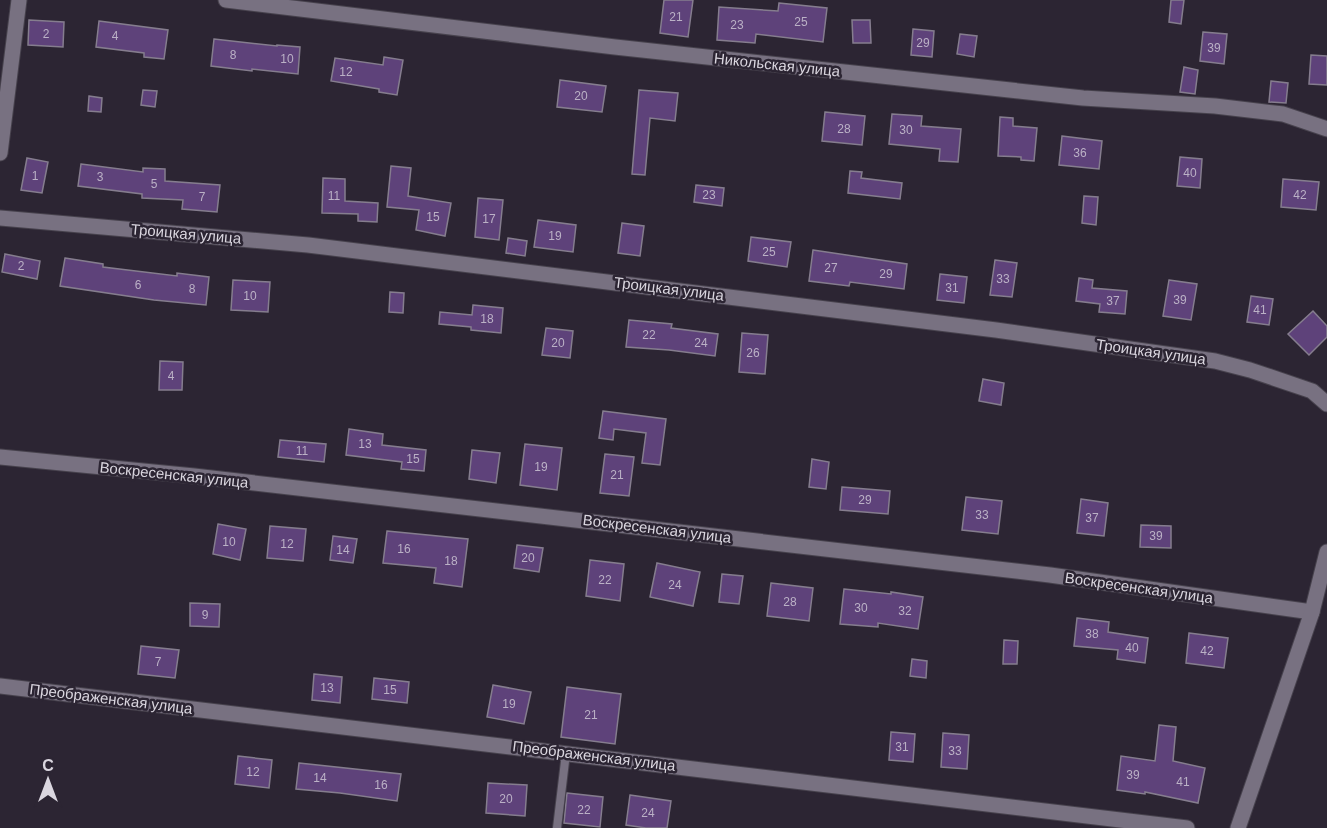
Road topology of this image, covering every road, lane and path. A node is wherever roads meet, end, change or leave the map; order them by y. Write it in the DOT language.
graph roads {
  1 [pos="19,0"];
  2 [pos="226,0"];
  3 [pos="1327,129"];
  4 [pos="0,153"];
  5 [pos="0,218"];
  6 [pos="1327,404"];
  7 [pos="0,457"];
  8 [pos="1327,552"];
  9 [pos="1321,598"];
  10 [pos="1312,612"];
  11 [pos="0,686"];
  12 [pos="566,753"];
  13 [pos="557,828"];
  14 [pos="1187,828"];
  15 [pos="1238,828"];
  1 -- 4 [label="street"];
  2 -- 3 [label="street, Никольская улица"];
  5 -- 6 [label="street, Троицкая улица"];
  7 -- 10 [label="street, Воскресенская улица"];
  8 -- 9 [label="street"];
  9 -- 10 [label="street"];
  10 -- 15 [label="street"];
  11 -- 12 [label="street, Преображенская улица"];
  12 -- 13 [label="lane"];
  12 -- 14 [label="street, Преображенская улица"];
}
